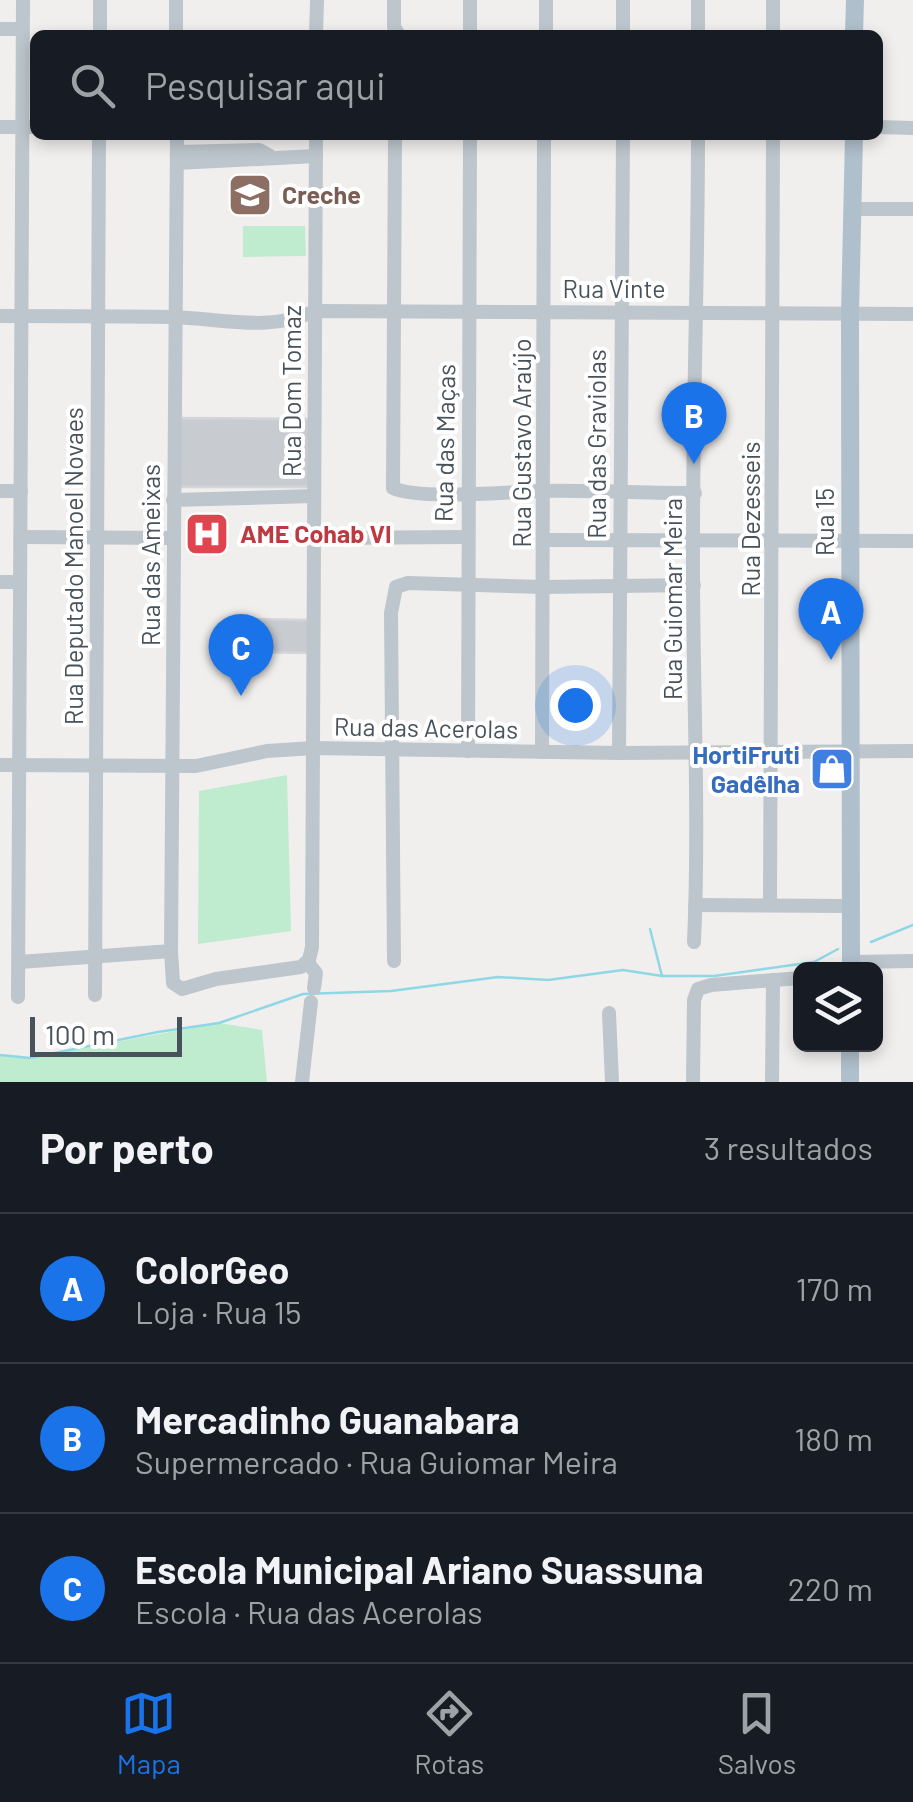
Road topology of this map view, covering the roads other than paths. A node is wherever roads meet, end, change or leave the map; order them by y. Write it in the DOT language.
graph roads {
  1 [pos="23,0"];
  2 [pos="100,0"];
  3 [pos="176,0"];
  4 [pos="317,0"];
  5 [pos="394,0"];
  6 [pos="470,0"];
  7 [pos="546,0"];
  8 [pos="623,0"];
  9 [pos="698,0"];
  10 [pos="773,0"];
  11 [pos="854,0"];
  12 [pos="0,29"];
  13 [pos="22,29"];
  14 [pos="100,30"];
  15 [pos="176,30"];
  16 [pos="316,30"];
  17 [pos="396,30"];
  18 [pos="470,30"];
  19 [pos="546,30"];
  20 [pos="623,30"];
  21 [pos="698,30"];
  22 [pos="773,30"];
  23 [pos="854,30"];
  24 [pos="29,81"];
  25 [pos="0,126"];
  26 [pos="29,127"];
  27 [pos="883,127"];
  28 [pos="913,128"];
  29 [pos="100,140"];
  30 [pos="177,140"];
  31 [pos="316,140"];
  32 [pos="394,140"];
  33 [pos="470,140"];
  34 [pos="544,140"];
  35 [pos="623,140"];
  36 [pos="698,140"];
  37 [pos="773,140"];
  38 [pos="854,140"];
  39 [pos="316,156"];
  40 [pos="177,158"];
  41 [pos="853,208"];
  42 [pos="913,208"];
  43 [pos="316,311"];
  44 [pos="469,311"];
  45 [pos="698,311"];
  46 [pos="774,311"];
  47 [pos="394,312"];
  48 [pos="545,312"];
  49 [pos="621,312"];
  50 [pos="850,314"];
  51 [pos="913,314"];
  52 [pos="0,316"];
  53 [pos="22,316"];
  54 [pos="98,317"];
  55 [pos="175,317"];
  56 [pos="0,491"];
  57 [pos="22,491"];
  58 [pos="544,491"];
  59 [pos="620,492"];
  60 [pos="468,494"];
  61 [pos="695,494"];
  62 [pos="314,496"];
  63 [pos="173,500"];
  64 [pos="22,537"];
  65 [pos="466,537"];
  66 [pos="97,538"];
  67 [pos="174,538"];
  68 [pos="314,538"];
  69 [pos="693,538"];
  70 [pos="544,540"];
  71 [pos="619,540"];
  72 [pos="774,540"];
  73 [pos="850,541"];
  74 [pos="913,541"];
  75 [pos="0,582"];
  76 [pos="20,582"];
  77 [pos="468,585"];
  78 [pos="694,585"];
  79 [pos="619,586"];
  80 [pos="543,587"];
  81 [pos="313,748"];
  82 [pos="392,750"];
  83 [pos="850,751"];
  84 [pos="913,751"];
  85 [pos="468,752"];
  86 [pos="542,752"];
  87 [pos="696,752"];
  88 [pos="772,752"];
  89 [pos="619,753"];
  90 [pos="0,765"];
  91 [pos="19,765"];
  92 [pos="172,765"];
  93 [pos="95,766"];
  94 [pos="770,904"];
  95 [pos="695,905"];
  96 [pos="852,906"];
  97 [pos="694,942"];
  98 [pos="171,951"];
  99 [pos="310,954"];
  100 [pos="94,958"];
  101 [pos="394,961"];
  102 [pos="19,962"];
  103 [pos="851,962"];
  104 [pos="913,962"];
  105 [pos="883,964"];
  106 [pos="793,979"];
  107 [pos="773,980"];
  108 [pos="94,996"];
  109 [pos="18,997"];
  110 [pos="608,1013"];
  111 [pos="850,1052"];
  112 [pos="302,1082"];
  113 [pos="612,1082"];
  114 [pos="693,1082"];
  115 [pos="772,1082"];
  116 [pos="850,1082"];
  1 -- 13 [label="street"];
  2 -- 14 [label="street"];
  3 -- 15 [label="street"];
  4 -- 16 [label="street"];
  5 -- 17 [label="street"];
  6 -- 18 [label="street"];
  7 -- 19 [label="street"];
  8 -- 20 [label="street"];
  9 -- 21 [label="street"];
  10 -- 22 [label="street"];
  11 -- 23 [label="main road"];
  12 -- 13 [label="street"];
  13 -- 24 [label="street"];
  24 -- 26 [label="street"];
  25 -- 26 [label="street"];
  26 -- 53 [label="street"];
  27 -- 28 [label="street"];
  29 -- 54 [label="street, Rua Deputado Manoel Novaes"];
  30 -- 40 [label="street, Rua das Ameixas"];
  31 -- 39 [label="street, Rua Dom Tomaz"];
  32 -- 47 [label="street"];
  33 -- 44 [label="street, Rua das Maças"];
  34 -- 48 [label="street, Rua Gustavo Araújo"];
  35 -- 49 [label="street, Rua das Graviolas"];
  36 -- 45 [label="street, Rua Guiomar Meira"];
  37 -- 46 [label="street, Rua Dezesseis"];
  38 -- 41 [label="main road, Rua 15"];
  39 -- 40 [label="street"];
  39 -- 43 [label="street, Rua Dom Tomaz"];
  40 -- 55 [label="street, Rua das Ameixas"];
  41 -- 42 [label="street"];
  41 -- 50 [label="main road, Rua 15"];
  43 -- 47 [label="street, Rua Vinte"];
  43 -- 55 [label="street, Rua Vinte"];
  43 -- 62 [label="street, Rua Dom Tomaz"];
  44 -- 47 [label="street, Rua Vinte"];
  44 -- 48 [label="street, Rua Vinte"];
  44 -- 60 [label="street, Rua das Maças"];
  45 -- 46 [label="street, Rua Vinte"];
  45 -- 49 [label="street, Rua Vinte"];
  45 -- 61 [label="street, Rua Guiomar Meira"];
  46 -- 50 [label="street, Rua Vinte"];
  46 -- 72 [label="street, Rua Dezesseis"];
  47 -- 60 [label="street"];
  48 -- 49 [label="street, Rua Vinte"];
  48 -- 58 [label="street, Rua Gustavo Araújo"];
  49 -- 59 [label="street, Rua das Graviolas"];
  50 -- 51 [label="street, Rua Vinte"];
  50 -- 73 [label="main road, Rua 15"];
  52 -- 53 [label="street, Rua Vinte"];
  53 -- 54 [label="street, Rua Vinte"];
  53 -- 57 [label="street"];
  54 -- 55 [label="street, Rua Vinte"];
  54 -- 66 [label="street, Rua Deputado Manoel Novaes"];
  55 -- 63 [label="street, Rua das Ameixas"];
  56 -- 57 [label="street"];
  57 -- 64 [label="street"];
  58 -- 59 [label="street"];
  58 -- 60 [label="street"];
  58 -- 70 [label="street, Rua Gustavo Araújo"];
  59 -- 61 [label="street"];
  59 -- 71 [label="street, Rua das Graviolas"];
  60 -- 65 [label="street, Rua das Maças"];
  61 -- 69 [label="street, Rua Guiomar Meira"];
  62 -- 63 [label="street"];
  62 -- 68 [label="street, Rua Dom Tomaz"];
  63 -- 67 [label="street, Rua das Ameixas"];
  64 -- 66 [label="street"];
  64 -- 76 [label="street"];
  65 -- 68 [label="street"];
  65 -- 77 [label="street, Rua das Maças"];
  66 -- 67 [label="street"];
  66 -- 93 [label="street, Rua Deputado Manoel Novaes"];
  67 -- 92 [label="street, Rua das Ameixas"];
  68 -- 81 [label="street, Rua Dom Tomaz"];
  69 -- 71 [label="street"];
  69 -- 72 [label="street"];
  69 -- 78 [label="street, Rua Guiomar Meira"];
  70 -- 71 [label="street"];
  70 -- 80 [label="street, Rua Gustavo Araújo"];
  71 -- 79 [label="street, Rua das Graviolas"];
  72 -- 73 [label="street"];
  72 -- 88 [label="street, Rua Dezesseis"];
  73 -- 74 [label="street"];
  73 -- 83 [label="main road, Rua 15"];
  75 -- 76 [label="street"];
  76 -- 91 [label="street"];
  77 -- 80 [label="street"];
  77 -- 82 [label="street"];
  77 -- 85 [label="street, Rua das Maças"];
  78 -- 79 [label="street"];
  78 -- 87 [label="street, Rua Guiomar Meira"];
  79 -- 80 [label="street"];
  79 -- 89 [label="street, Rua das Graviolas"];
  80 -- 86 [label="street, Rua Gustavo Araújo"];
  81 -- 82 [label="street, Rua das Acerolas"];
  81 -- 92 [label="street, Rua das Acerolas"];
  81 -- 99 [label="street, Rua Dom Tomaz"];
  82 -- 85 [label="street, Rua das Acerolas"];
  82 -- 101 [label="street"];
  83 -- 84 [label="street, Rua das Acerolas"];
  83 -- 88 [label="street, Rua das Acerolas"];
  83 -- 96 [label="main road, Rua 15"];
  85 -- 86 [label="street, Rua das Acerolas"];
  86 -- 89 [label="street, Rua das Acerolas"];
  87 -- 88 [label="street, Rua das Acerolas"];
  87 -- 89 [label="street, Rua das Acerolas"];
  87 -- 95 [label="street, Rua Guiomar Meira"];
  88 -- 94 [label="street, Rua Dezesseis"];
  90 -- 91 [label="street, Rua das Acerolas"];
  91 -- 93 [label="street, Rua das Acerolas"];
  91 -- 102 [label="street"];
  92 -- 93 [label="street, Rua das Acerolas"];
  92 -- 98 [label="street, Rua das Ameixas"];
  93 -- 100 [label="street, Rua Deputado Manoel Novaes"];
  94 -- 95 [label="street"];
  94 -- 96 [label="street"];
  95 -- 97 [label="street, Rua Guiomar Meira"];
  96 -- 103 [label="main road, Rua 15"];
  98 -- 99 [label="street, Rua das Ameixas"];
  98 -- 100 [label="street"];
  99 -- 112 [label="street, Rua Dom Tomaz"];
  100 -- 102 [label="street"];
  100 -- 108 [label="street, Rua Deputado Manoel Novaes"];
  102 -- 109 [label="street"];
  104 -- 105 [label="street"];
  106 -- 107 [label="street"];
  107 -- 114 [label="street"];
  107 -- 115 [label="street"];
  110 -- 113 [label="street"];
  111 -- 116 [label="main road"];
}
